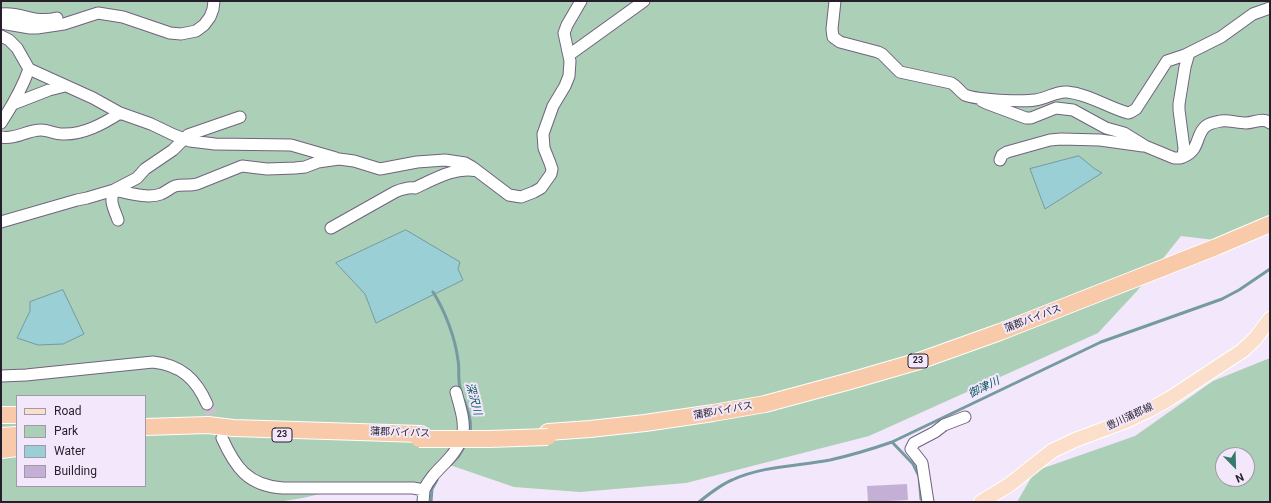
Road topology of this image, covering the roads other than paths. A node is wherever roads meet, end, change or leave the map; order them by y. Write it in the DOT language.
graph roads {
  1 [pos="214,1"];
  2 [pos="581,1"];
  3 [pos="644,1"];
  4 [pos="835,1"];
  5 [pos="1270,8"];
  6 [pos="98,13"];
  7 [pos="1,14"];
  8 [pos="1,22"];
  9 [pos="1,36"];
  10 [pos="1189,53"];
  11 [pos="569,55"];
  12 [pos="29,70"];
  13 [pos="65,86"];
  14 [pos="979,98"];
  15 [pos="13,104"];
  16 [pos="120,113"];
  17 [pos="240,117"];
  18 [pos="1270,122"];
  19 [pos="1,123"];
  20 [pos="1,137"];
  21 [pos="184,139"];
  22 [pos="1145,146"];
  23 [pos="1182,157"];
  24 [pos="339,159"];
  25 [pos="1000,160"];
  26 [pos="481,172"];
  27 [pos="114,190"];
  28 [pos="118,220"];
  29 [pos="1,222"];
  30 [pos="1270,224"];
  31 [pos="331,228"];
  32 [pos="1270,230"];
  33 [pos="1270,319"];
  34 [pos="1,376"];
  35 [pos="456,392"];
  36 [pos="207,404"];
  37 [pos="1,415"];
  38 [pos="16,415"];
  39 [pos="965,416"];
  40 [pos="146,423"];
  41 [pos="176,425"];
  42 [pos="146,427"];
  43 [pos="146,434"];
  44 [pos="16,435"];
  45 [pos="548,435"];
  46 [pos="1,436"];
  47 [pos="420,436"];
  48 [pos="222,438"];
  49 [pos="16,442"];
  50 [pos="1,443"];
  51 [pos="16,448"];
  52 [pos="1,450"];
  53 [pos="424,490"];
  54 [pos="423,502"];
  55 [pos="928,502"];
  56 [pos="982,502"];
  1 -- 6 [label="street"];
  2 -- 11 [label="street"];
  3 -- 11 [label="street"];
  4 -- 14 [label="street"];
  5 -- 10 [label="street"];
  6 -- 7 [label="street"];
  6 -- 8 [label="street"];
  9 -- 12 [label="street"];
  10 -- 14 [label="street"];
  10 -- 23 [label="street"];
  11 -- 26 [label="street"];
  12 -- 13 [label="street"];
  12 -- 15 [label="street"];
  13 -- 15 [label="street"];
  13 -- 16 [label="street"];
  14 -- 22 [label="street"];
  15 -- 19 [label="street"];
  16 -- 20 [label="street"];
  16 -- 21 [label="street"];
  17 -- 21 [label="street"];
  18 -- 23 [label="street"];
  21 -- 24 [label="street"];
  21 -- 27 [label="street"];
  22 -- 23 [label="street"];
  22 -- 25 [label="street"];
  24 -- 26 [label="street"];
  24 -- 27 [label="street"];
  26 -- 31 [label="street"];
  27 -- 28 [label="street"];
  27 -- 29 [label="street"];
  30 -- 45 [label="highway, 蒲郡バイパス / 23"];
  32 -- 45 [label="highway, 蒲郡バイパス / 23"];
  33 -- 56 [label="main road, 豊川蒲郡線"];
  34 -- 36 [label="street"];
  35 -- 53 [label="street"];
  37 -- 38 [label="highway"];
  39 -- 55 [label="street"];
  40 -- 41 [label="highway"];
  41 -- 42 [label="highway, 蒲郡バイパス / 23"];
  41 -- 47 [label="highway, 蒲郡バイパス / 23"];
  43 -- 47 [label="highway, 蒲郡バイパス / 23"];
  44 -- 46 [label="highway"];
  45 -- 47 [label="highway, 蒲郡バイパス / 23"];
  48 -- 53 [label="street"];
  49 -- 50 [label="highway"];
  51 -- 52 [label="highway"];
  53 -- 54 [label="street"];
}
